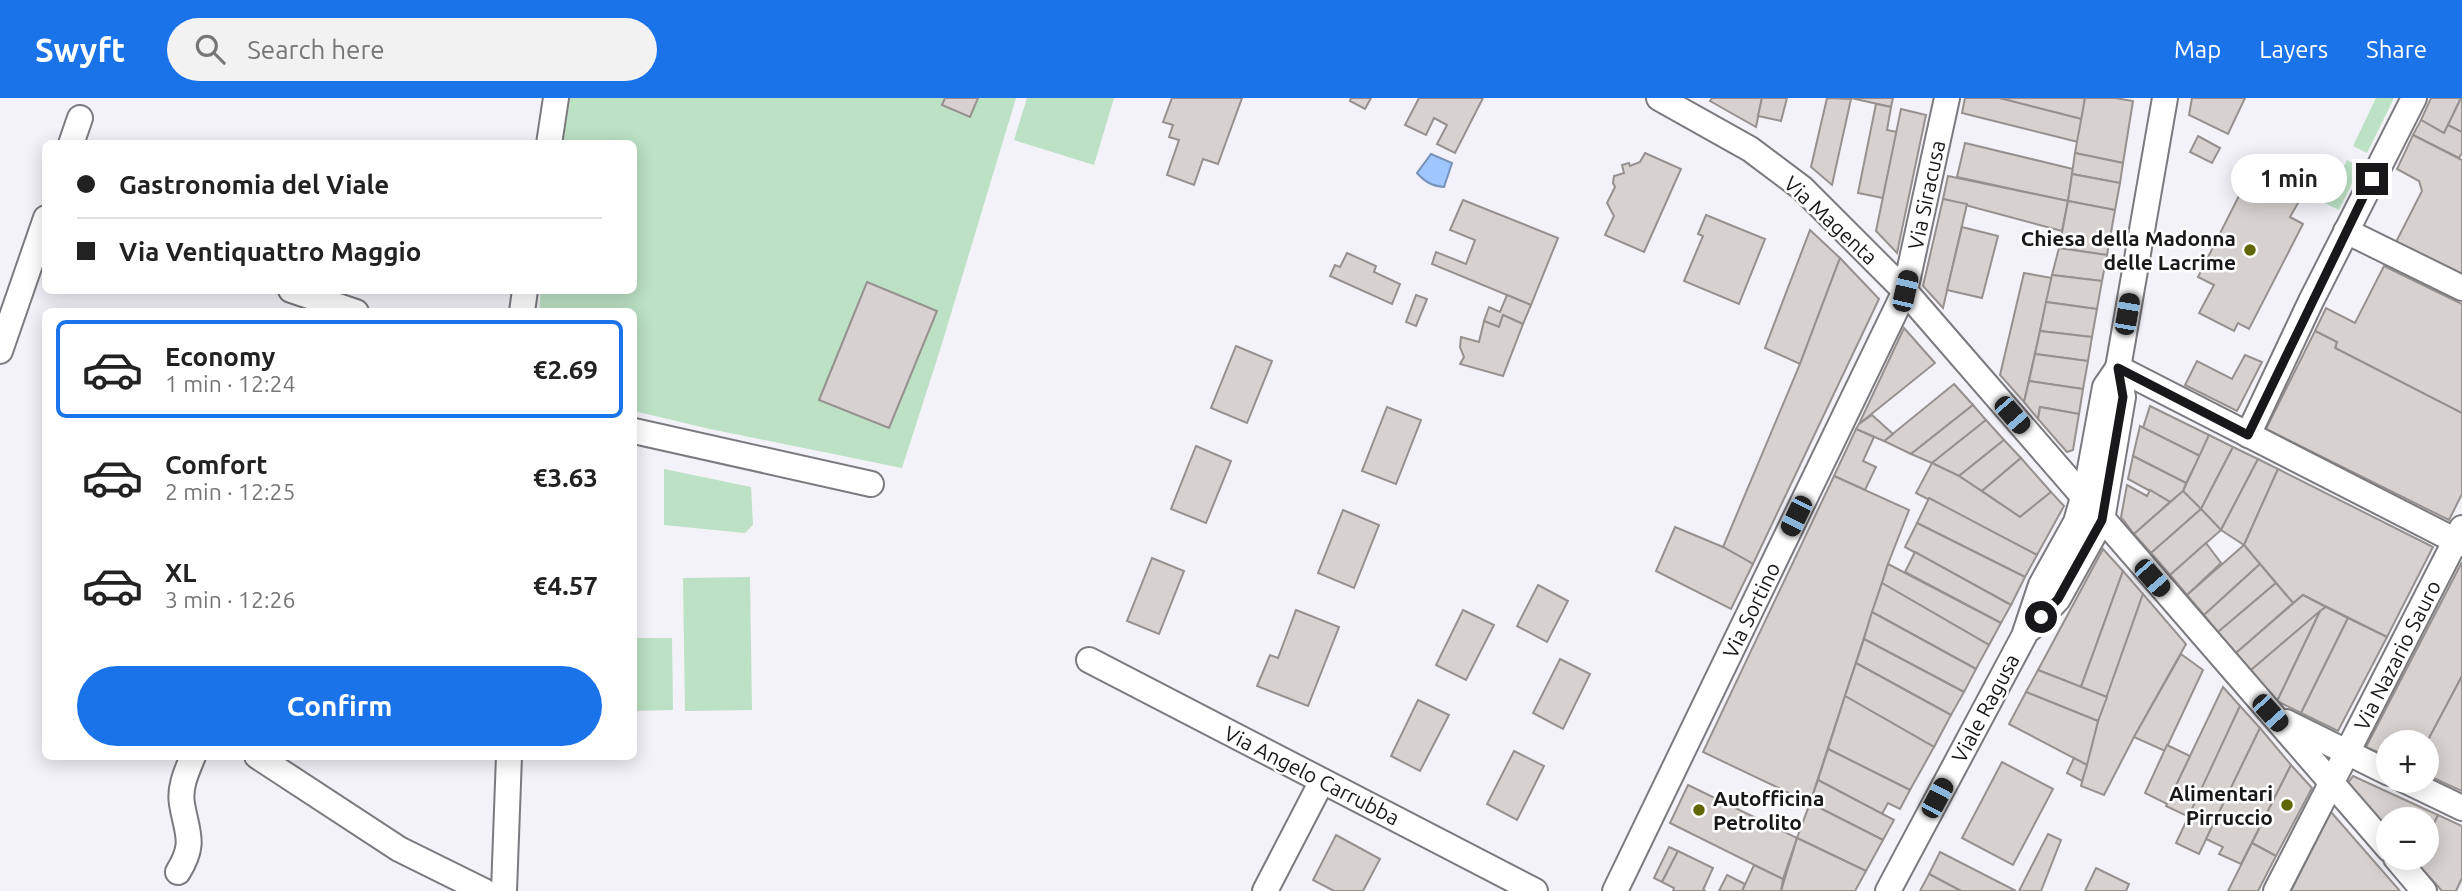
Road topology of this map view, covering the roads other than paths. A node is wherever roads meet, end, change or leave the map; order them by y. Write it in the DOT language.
graph roads {
  1 [pos="556,98"];
  2 [pos="1659,98"];
  3 [pos="1947,98"];
  4 [pos="2165,98"];
  5 [pos="2414,98"];
  6 [pos="80,118"];
  7 [pos="72,140"];
  8 [pos="550,140"];
  9 [pos="42,230"];
  10 [pos="2346,231"];
  11 [pos="2462,288"];
  12 [pos="1905,291"];
  13 [pos="303,294"];
  14 [pos="344,308"];
  15 [pos="0,351"];
  16 [pos="2118,368"];
  17 [pos="637,432"];
  18 [pos="2248,435"];
  19 [pos="871,484"];
  20 [pos="2083,498"];
  21 [pos="2102,520"];
  22 [pos="2460,538"];
  23 [pos="2024,636"];
  24 [pos="1089,660"];
  25 [pos="2270,713"];
  26 [pos="2347,754"];
  27 [pos="191,760"];
  28 [pos="263,760"];
  29 [pos="509,760"];
  30 [pos="2376,768"];
  31 [pos="1322,781"];
  32 [pos="2332,782"];
  33 [pos="2431,793"];
  34 [pos="2462,808"];
  35 [pos="2376,834"];
  36 [pos="2406,870"];
  37 [pos="178,872"];
  38 [pos="484,891"];
  39 [pos="504,891"];
  40 [pos="1265,891"];
  41 [pos="1535,891"];
  42 [pos="1615,891"];
  43 [pos="1888,891"];
  44 [pos="2276,891"];
  45 [pos="2424,891"];
  1 -- 8 [label="street"];
  2 -- 12 [label="street, Via Magenta"];
  3 -- 12 [label="street, Via Siracusa"];
  4 -- 16 [label="street"];
  5 -- 10 [label="street"];
  6 -- 7 [label="street"];
  9 -- 15 [label="street"];
  10 -- 11 [label="street"];
  10 -- 18 [label="street"];
  12 -- 20 [label="street, Via Magenta"];
  12 -- 42 [label="street, Via Sortino"];
  13 -- 14 [label="street"];
  16 -- 18 [label="street"];
  16 -- 20 [label="street"];
  16 -- 21 [label="street"];
  17 -- 19 [label="street"];
  18 -- 22 [label="street"];
  20 -- 21 [label="street, Via Magenta"];
  20 -- 23 [label="street"];
  21 -- 23 [label="street"];
  21 -- 25 [label="street, Via Magenta"];
  22 -- 26 [label="street, Via Nazario Sauro"];
  23 -- 43 [label="street, Viale Ragusa"];
  24 -- 31 [label="street, Via Angelo Carrubba"];
  25 -- 26 [label="street"];
  25 -- 32 [label="street, Via Magenta"];
  26 -- 30 [label="street"];
  26 -- 32 [label="street, Via Nazario Sauro"];
  27 -- 37 [label="street"];
  28 -- 38 [label="street"];
  29 -- 39 [label="street"];
  31 -- 40 [label="street"];
  31 -- 41 [label="street, Via Angelo Carrubba"];
  32 -- 35 [label="street, Via Magenta"];
  32 -- 44 [label="street, Via Nazario Sauro"];
  33 -- 34 [label="street"];
  36 -- 45 [label="street"];
}
